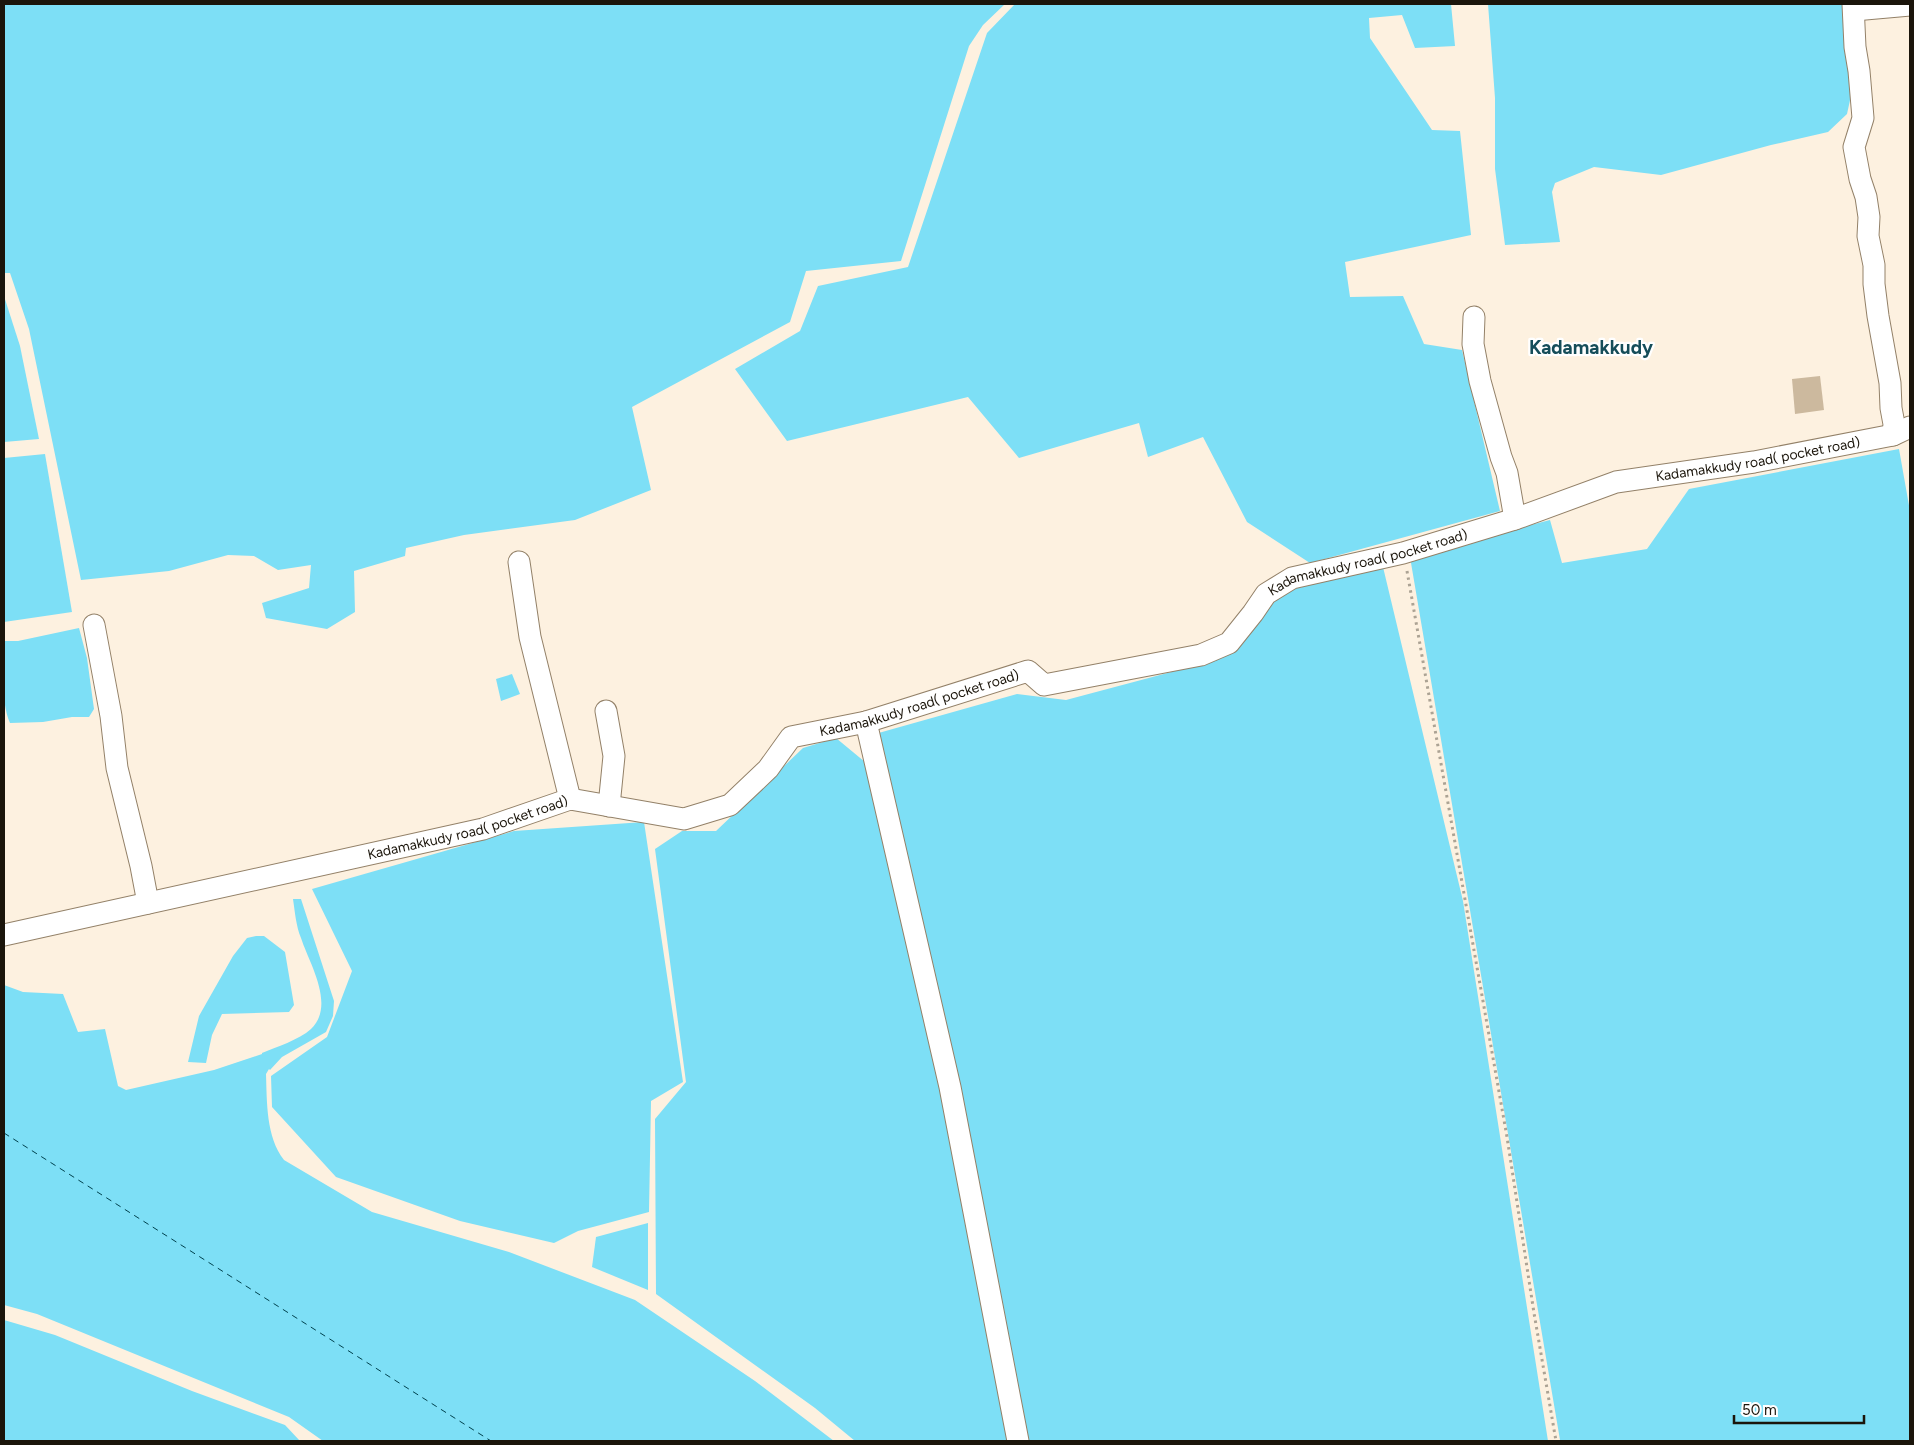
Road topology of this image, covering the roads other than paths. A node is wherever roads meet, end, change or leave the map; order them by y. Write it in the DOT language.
graph roads {
  1 [pos="1910,5"];
  2 [pos="1854,7"];
  3 [pos="1474,317"];
  4 [pos="1901,431"];
  5 [pos="1515,519"];
  6 [pos="519,562"];
  7 [pos="94,625"];
  8 [pos="519,633"];
  9 [pos="606,711"];
  10 [pos="866,722"];
  11 [pos="564,801"];
  12 [pos="609,806"];
  13 [pos="148,903"];
  14 [pos="6,934"];
  15 [pos="1018,1441"];
  1 -- 2 [label="street"];
  2 -- 4 [label="street"];
  3 -- 5 [label="street"];
  4 -- 5 [label="street, Kadamakkudy road( pocket road)"];
  5 -- 10 [label="street, Kadamakkudy road( pocket road)"];
  6 -- 11 [label="street"];
  7 -- 13 [label="street"];
  8 -- 11 [label="street"];
  9 -- 12 [label="street"];
  10 -- 12 [label="street, Kadamakkudy road( pocket road)"];
  10 -- 15 [label="street"];
  11 -- 12 [label="street, Kadamakkudy road( pocket road)"];
  11 -- 13 [label="street, Kadamakkudy road( pocket road)"];
  13 -- 14 [label="street, Kadamakkudy road( pocket road)"];
}
